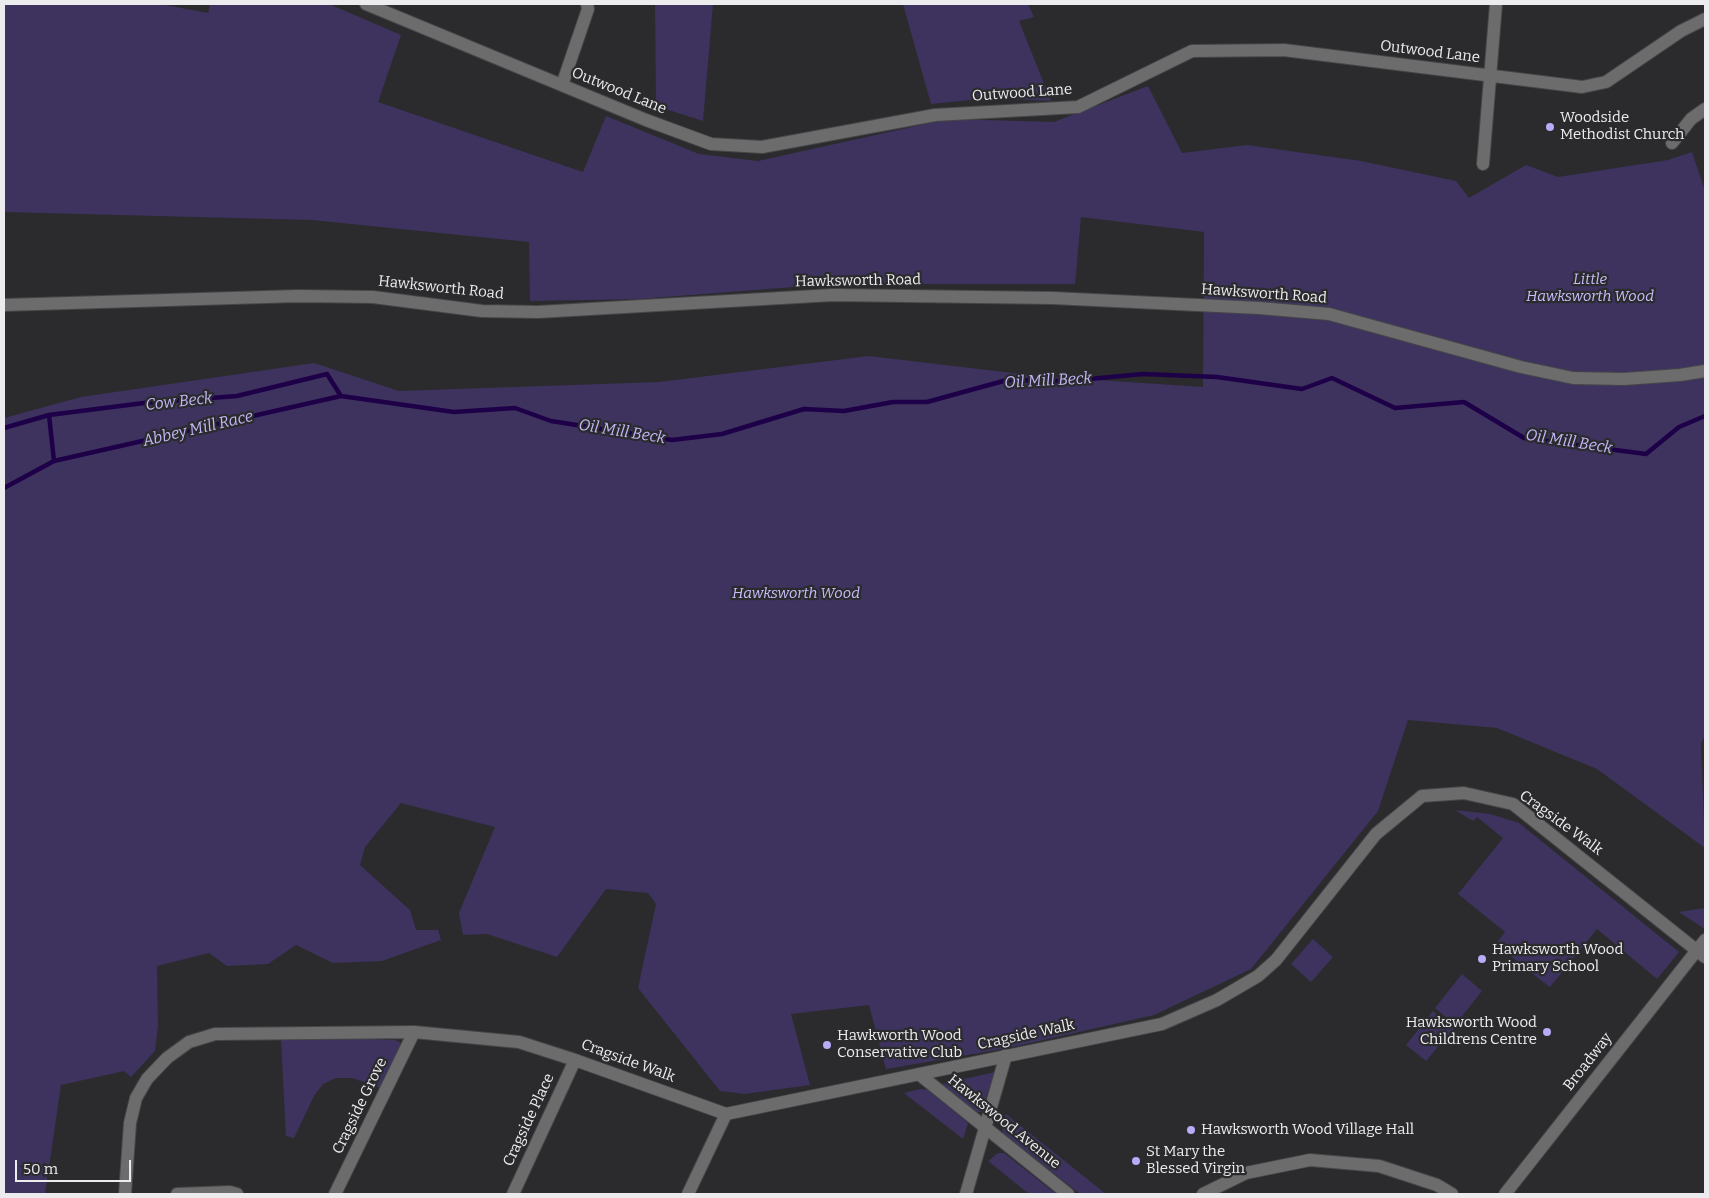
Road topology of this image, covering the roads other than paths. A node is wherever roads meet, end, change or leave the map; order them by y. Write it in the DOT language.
graph roads {
  1 [pos="366,4"];
  2 [pos="587,4"];
  3 [pos="1496,4"];
  4 [pos="1705,19"];
  5 [pos="1490,76"];
  6 [pos="562,85"];
  7 [pos="1705,109"];
  8 [pos="1672,143"];
  9 [pos="1483,164"];
  10 [pos="4,305"];
  11 [pos="1705,371"];
  12 [pos="1705,940"];
  13 [pos="1701,954"];
  14 [pos="414,1032"];
  15 [pos="1006,1055"];
  16 [pos="575,1060"];
  17 [pos="920,1075"];
  18 [pos="726,1114"];
  19 [pos="984,1128"];
  20 [pos="125,1194"];
  21 [pos="177,1194"];
  22 [pos="237,1194"];
  23 [pos="335,1194"];
  24 [pos="513,1194"];
  25 [pos="688,1194"];
  26 [pos="966,1194"];
  27 [pos="1068,1194"];
  28 [pos="1203,1194"];
  29 [pos="1452,1194"];
  30 [pos="1505,1194"];
  1 -- 6 [label="street, Outwood Lane"];
  2 -- 6 [label="street"];
  3 -- 5 [label="street"];
  4 -- 5 [label="street, Outwood Lane"];
  5 -- 6 [label="street, Outwood Lane"];
  5 -- 9 [label="street"];
  7 -- 8 [label="street"];
  10 -- 11 [label="street, Hawksworth Road"];
  12 -- 13 [label="street, Broadway"];
  13 -- 15 [label="street, Cragside Walk"];
  13 -- 30 [label="street, Broadway"];
  14 -- 16 [label="street, Cragside Walk"];
  14 -- 20 [label="street, Cragside Walk"];
  14 -- 23 [label="street, Cragside Grove"];
  15 -- 17 [label="street, Cragside Walk"];
  15 -- 19 [label="street"];
  16 -- 18 [label="street, Cragside Walk"];
  16 -- 24 [label="street, Cragside Place"];
  17 -- 18 [label="street, Cragside Walk"];
  17 -- 19 [label="street, Hawkswood Avenue"];
  18 -- 25 [label="street"];
  19 -- 26 [label="street"];
  19 -- 27 [label="street, Hawkswood Avenue"];
  21 -- 22 [label="street"];
  28 -- 29 [label="street"];
}
